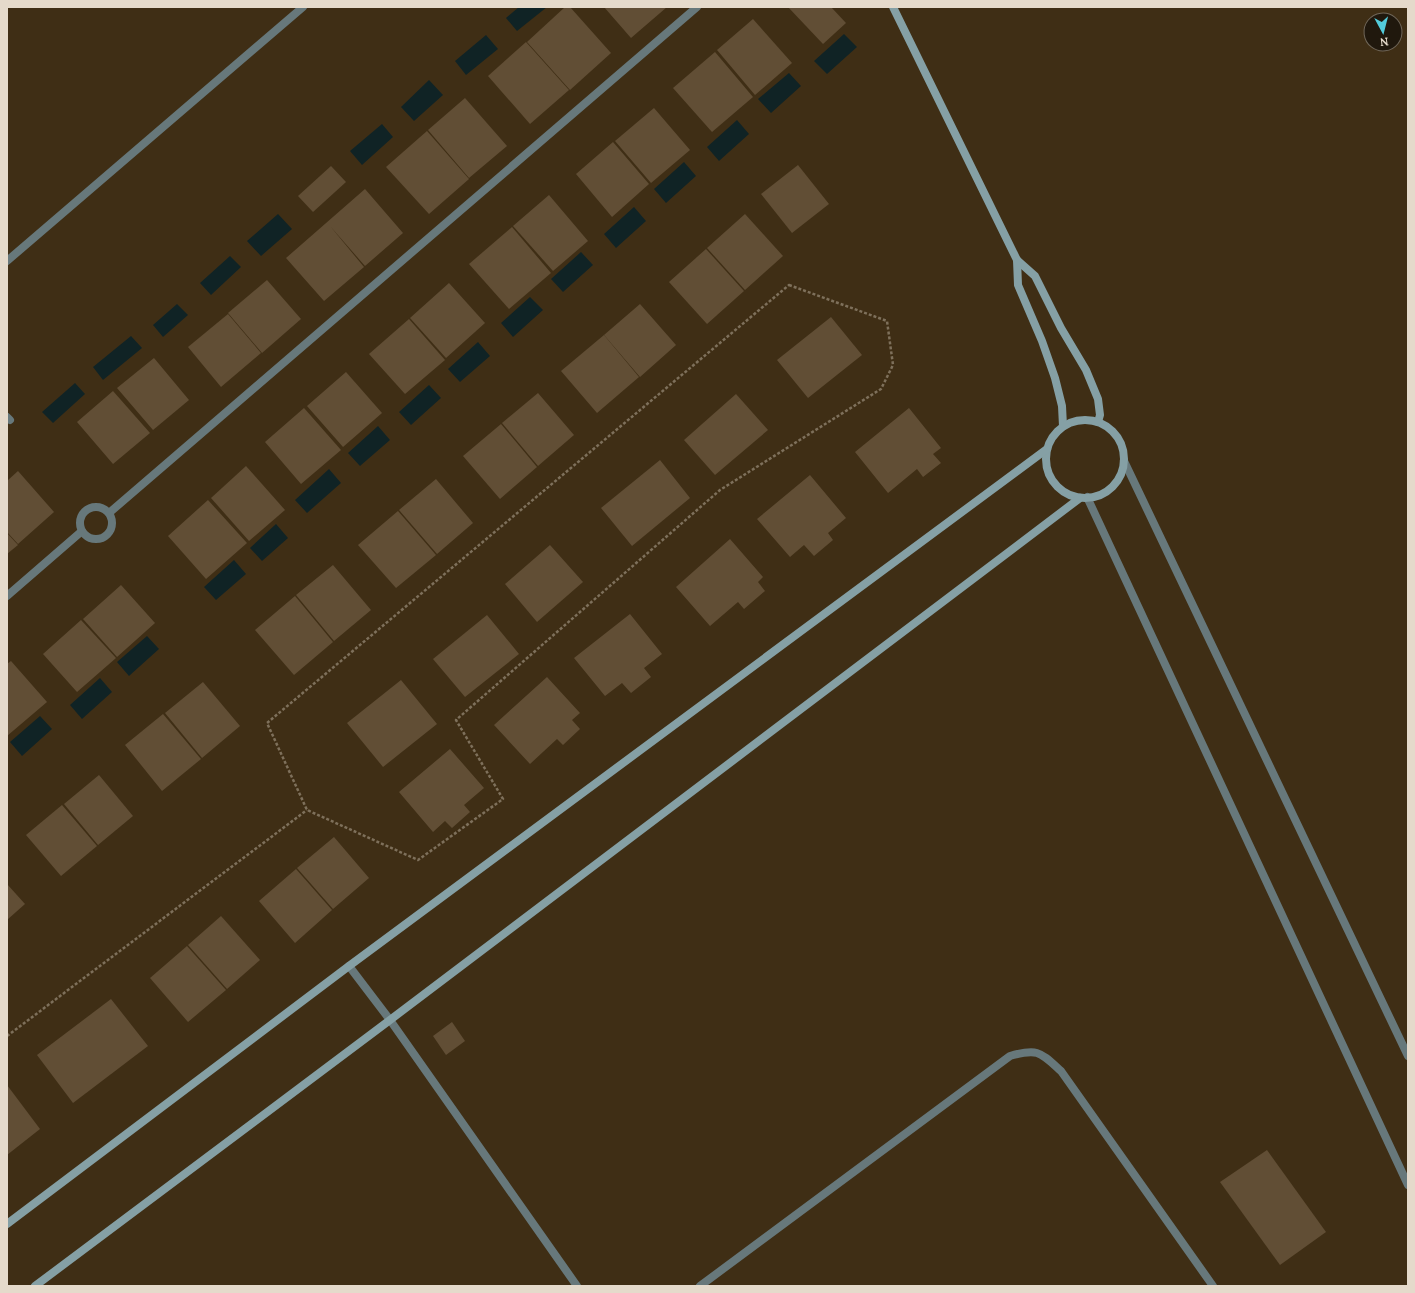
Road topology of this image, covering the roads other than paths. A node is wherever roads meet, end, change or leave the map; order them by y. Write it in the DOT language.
graph roads {
  1 [pos="303,7"];
  2 [pos="697,7"];
  3 [pos="893,7"];
  4 [pos="1017,260"];
  5 [pos="7,261"];
  6 [pos="1098,422"];
  7 [pos="1063,426"];
  8 [pos="1047,449"];
  9 [pos="1124,461"];
  10 [pos="1084,498"];
  11 [pos="109,512"];
  12 [pos="82,531"];
  13 [pos="7,596"];
  14 [pos="349,966"];
  15 [pos="390,1020"];
  16 [pos="1408,1056"];
  17 [pos="1408,1185"];
  18 [pos="7,1224"];
  19 [pos="35,1286"];
  20 [pos="577,1286"];
  21 [pos="700,1286"];
  22 [pos="1213,1286"];
  1 -- 5 [label="street"];
  2 -- 11 [label="street"];
  3 -- 4 [label="street"];
  4 -- 6 [label="street"];
  4 -- 7 [label="street"];
  6 -- 7 [label="street"];
  6 -- 9 [label="street"];
  7 -- 8 [label="street"];
  8 -- 10 [label="street"];
  8 -- 14 [label="street"];
  9 -- 10 [label="street"];
  9 -- 16 [label="street"];
  10 -- 15 [label="street"];
  10 -- 17 [label="street"];
  11 -- 12 [label="street"];
  11 -- 12 [label="street"];
  12 -- 13 [label="street"];
  14 -- 15 [label="street"];
  14 -- 18 [label="street"];
  15 -- 19 [label="street"];
  15 -- 20 [label="street"];
  21 -- 22 [label="street"];
}
